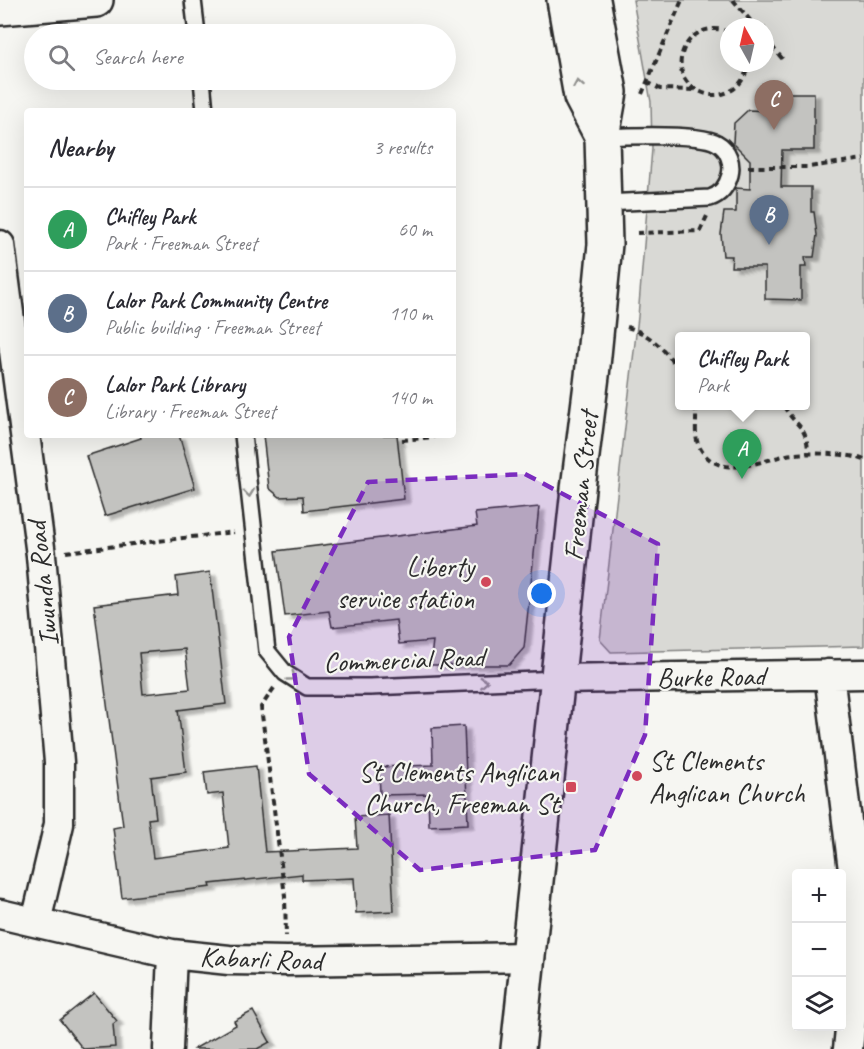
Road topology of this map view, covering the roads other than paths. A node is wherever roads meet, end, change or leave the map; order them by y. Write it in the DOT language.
graph roads {
  1 [pos="96,0"];
  2 [pos="193,0"];
  3 [pos="564,0"];
  4 [pos="594,0"];
  5 [pos="0,8"];
  6 [pos="196,24"];
  7 [pos="203,90"];
  8 [pos="205,108"];
  9 [pos="602,137"];
  10 [pos="605,203"];
  11 [pos="0,245"];
  12 [pos="8,367"];
  13 [pos="243,438"];
  14 [pos="829,674"];
  15 [pos="864,674"];
  16 [pos="558,679"];
  17 [pos="0,914"];
  18 [pos="36,922"];
  19 [pos="172,954"];
  20 [pos="527,957"];
  21 [pos="168,1049"];
  22 [pos="518,1049"];
  23 [pos="848,1049"];
  1 -- 5 [label="street"];
  2 -- 6 [label="lane"];
  9 -- 3 [label="street, Freeman Street, one-way"];
  4 -- 9 [label="street, Freeman Street"];
  7 -- 8 [label="lane"];
  9 -- 10 [label="street, Freeman Street"];
  9 -- 10 [label="lane"];
  10 -- 16 [label="street, Freeman Street"];
  11 -- 12 [label="street, Iwunda Road"];
  12 -- 18 [label="street, Iwunda Road"];
  13 -- 16 [label="lane, Commercial Road, one-way"];
  14 -- 15 [label="street, Burke Road"];
  14 -- 16 [label="street, Burke Road"];
  14 -- 23 [label="street"];
  16 -- 20 [label="street, Freeman Street"];
  17 -- 18 [label="street, Kabarli Road"];
  18 -- 19 [label="street, Kabarli Road"];
  19 -- 20 [label="street, Kabarli Road"];
  19 -- 21 [label="street"];
  20 -- 22 [label="street, Freeman Street"];
}
